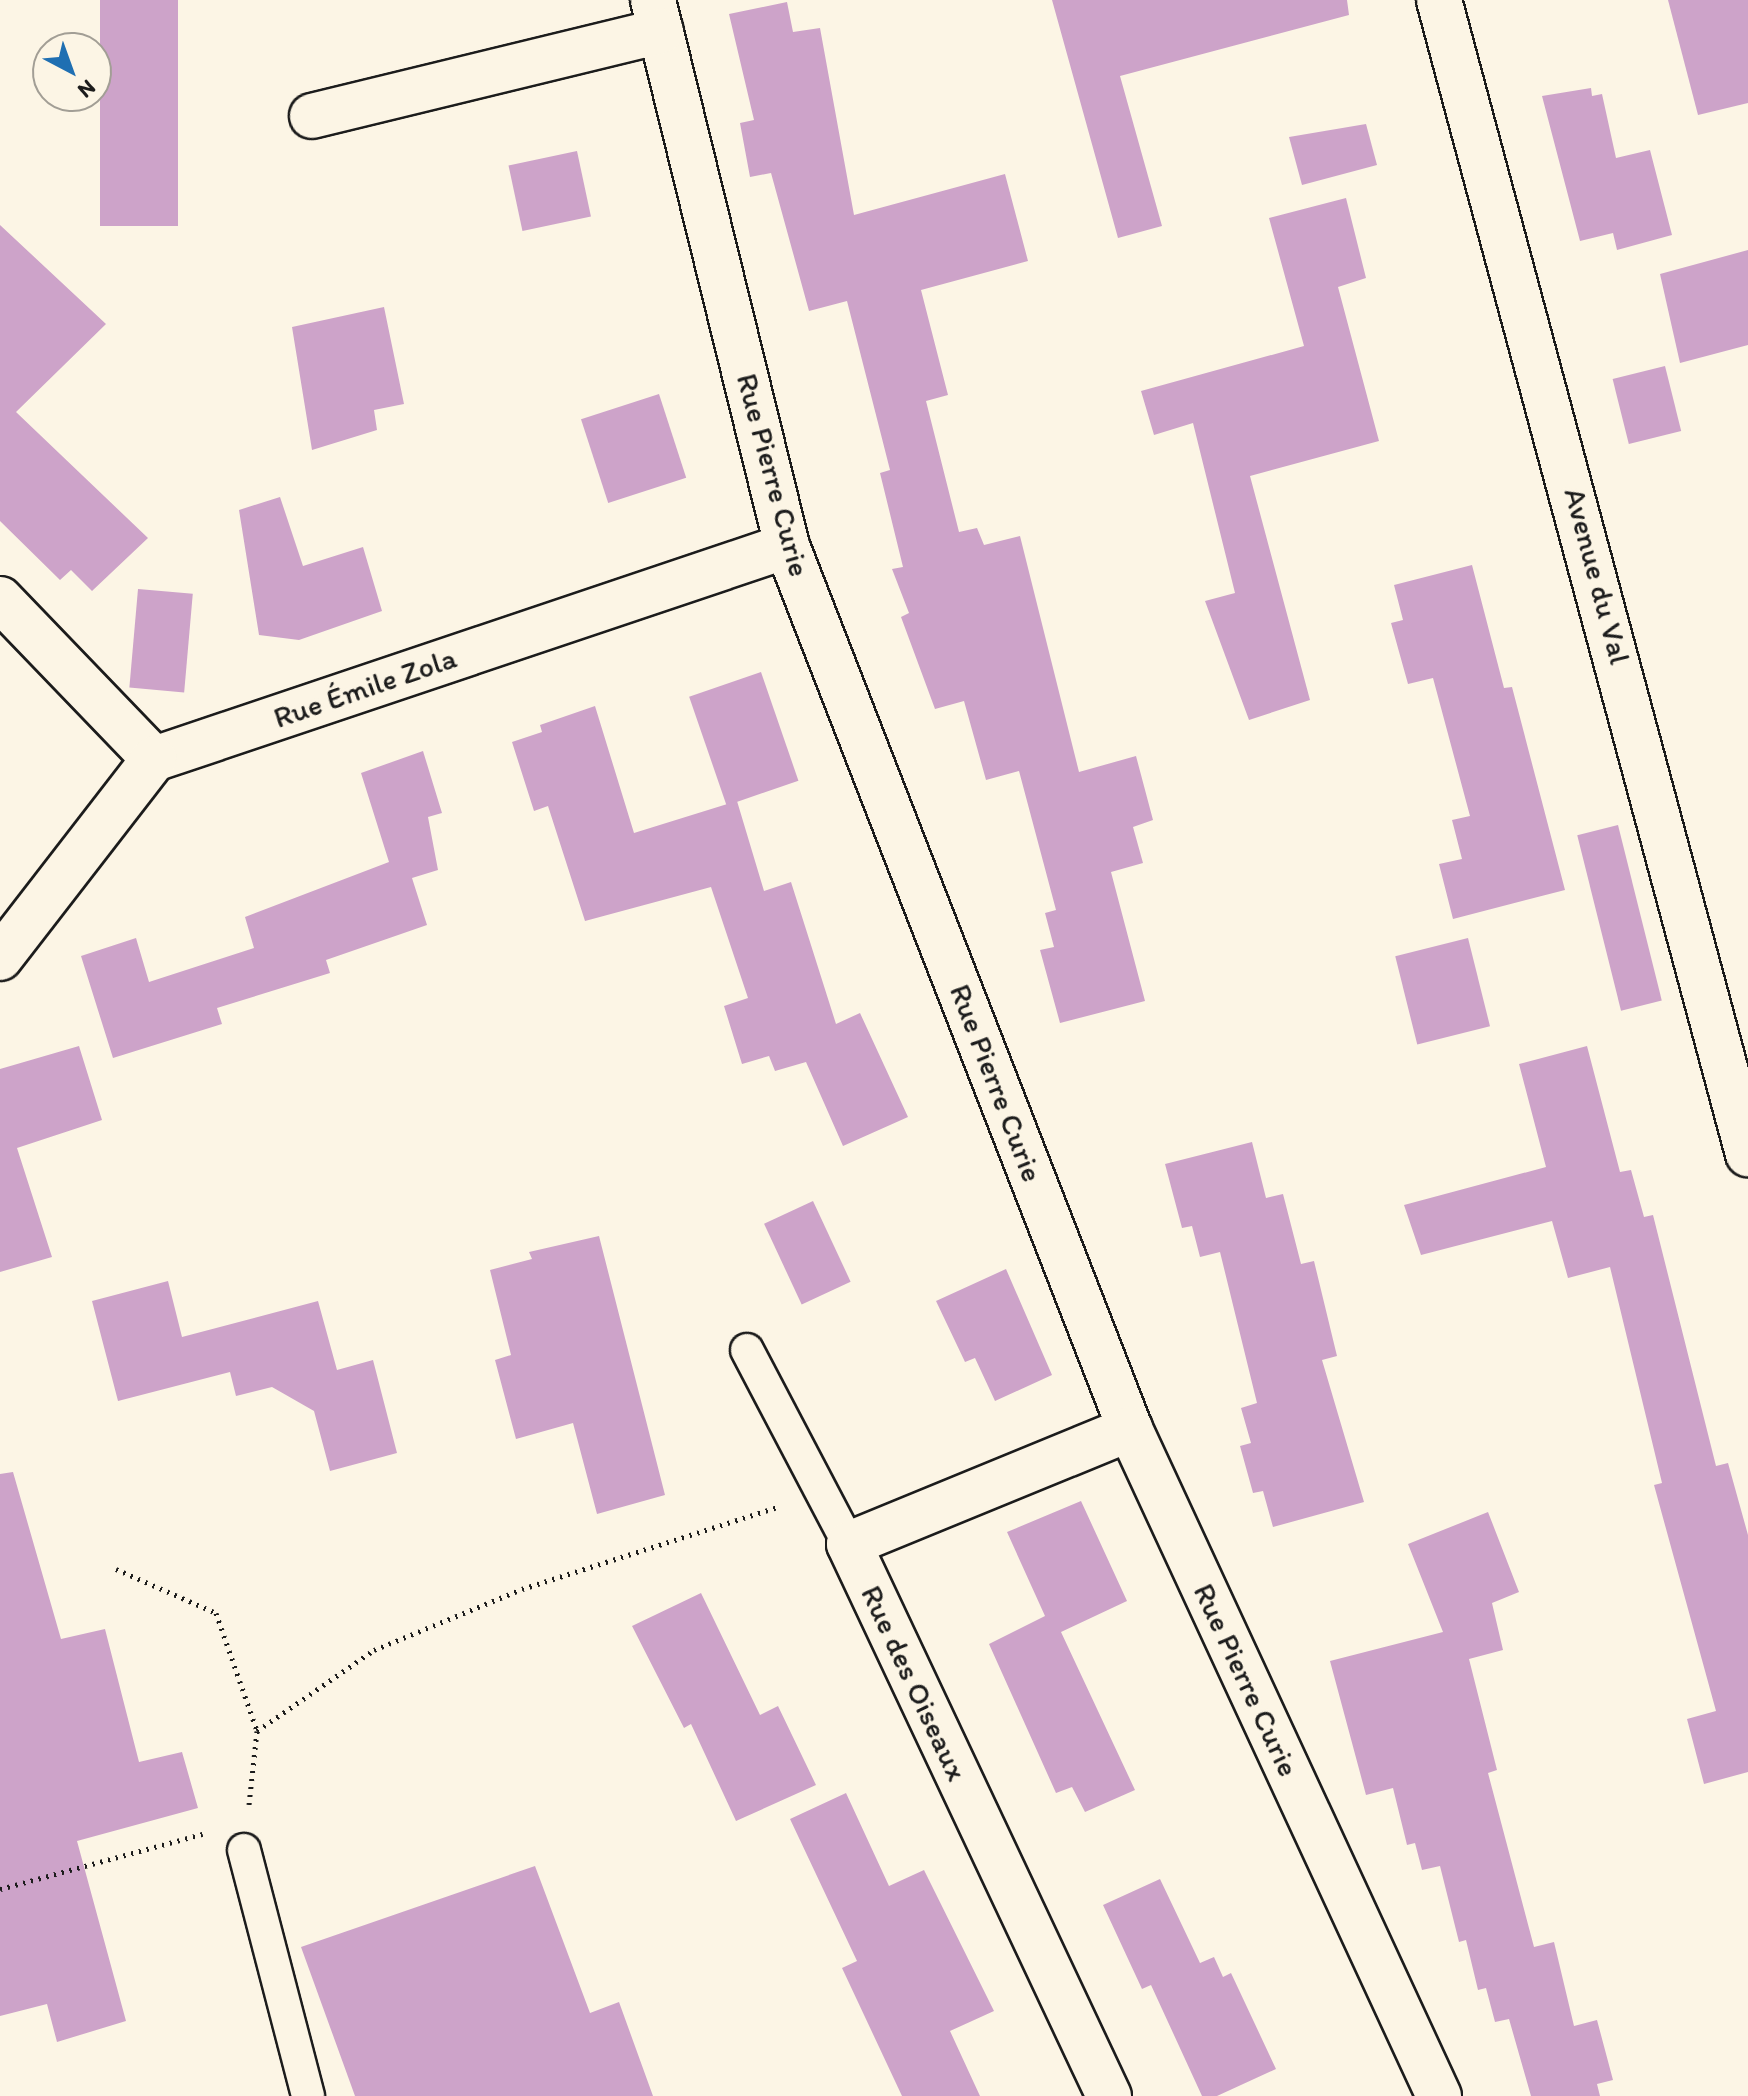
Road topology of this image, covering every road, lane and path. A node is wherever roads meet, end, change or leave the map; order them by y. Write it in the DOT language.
graph roads {
  1 [pos="1439,0"];
  2 [pos="657,15"];
  3 [pos="312,116"];
  4 [pos="787,546"];
  5 [pos="0,599"];
  6 [pos="154,759"];
  7 [pos="0,958"];
  8 [pos="1748,1154"];
  9 [pos="747,1350"];
  10 [pos="1130,1429"];
  11 [pos="819,1494"];
  12 [pos="849,1544"];
  13 [pos="116,1569"];
  14 [pos="257,1731"];
  15 [pos="245,1836"];
  16 [pos="0,1889"];
  17 [pos="308,2096"];
  18 [pos="1109,2096"];
  19 [pos="1439,2096"];
  1 -- 8 [label="street, Avenue du Val"];
  2 -- 3 [label="street, Rue Pierre Curie"];
  2 -- 4 [label="street, Rue Pierre Curie"];
  4 -- 6 [label="street, Rue Émile Zola"];
  4 -- 10 [label="street, Rue Pierre Curie"];
  5 -- 6 [label="street"];
  6 -- 7 [label="street"];
  9 -- 11 [label="lane"];
  10 -- 12 [label="street"];
  10 -- 19 [label="street, Rue Pierre Curie"];
  11 -- 12 [label="lane"];
  11 -- 14 [label="path"];
  12 -- 18 [label="street, Rue des Oiseaux"];
  13 -- 14 [label="path"];
  14 -- 15 [label="path"];
  15 -- 16 [label="path"];
  15 -- 17 [label="lane"];
}
